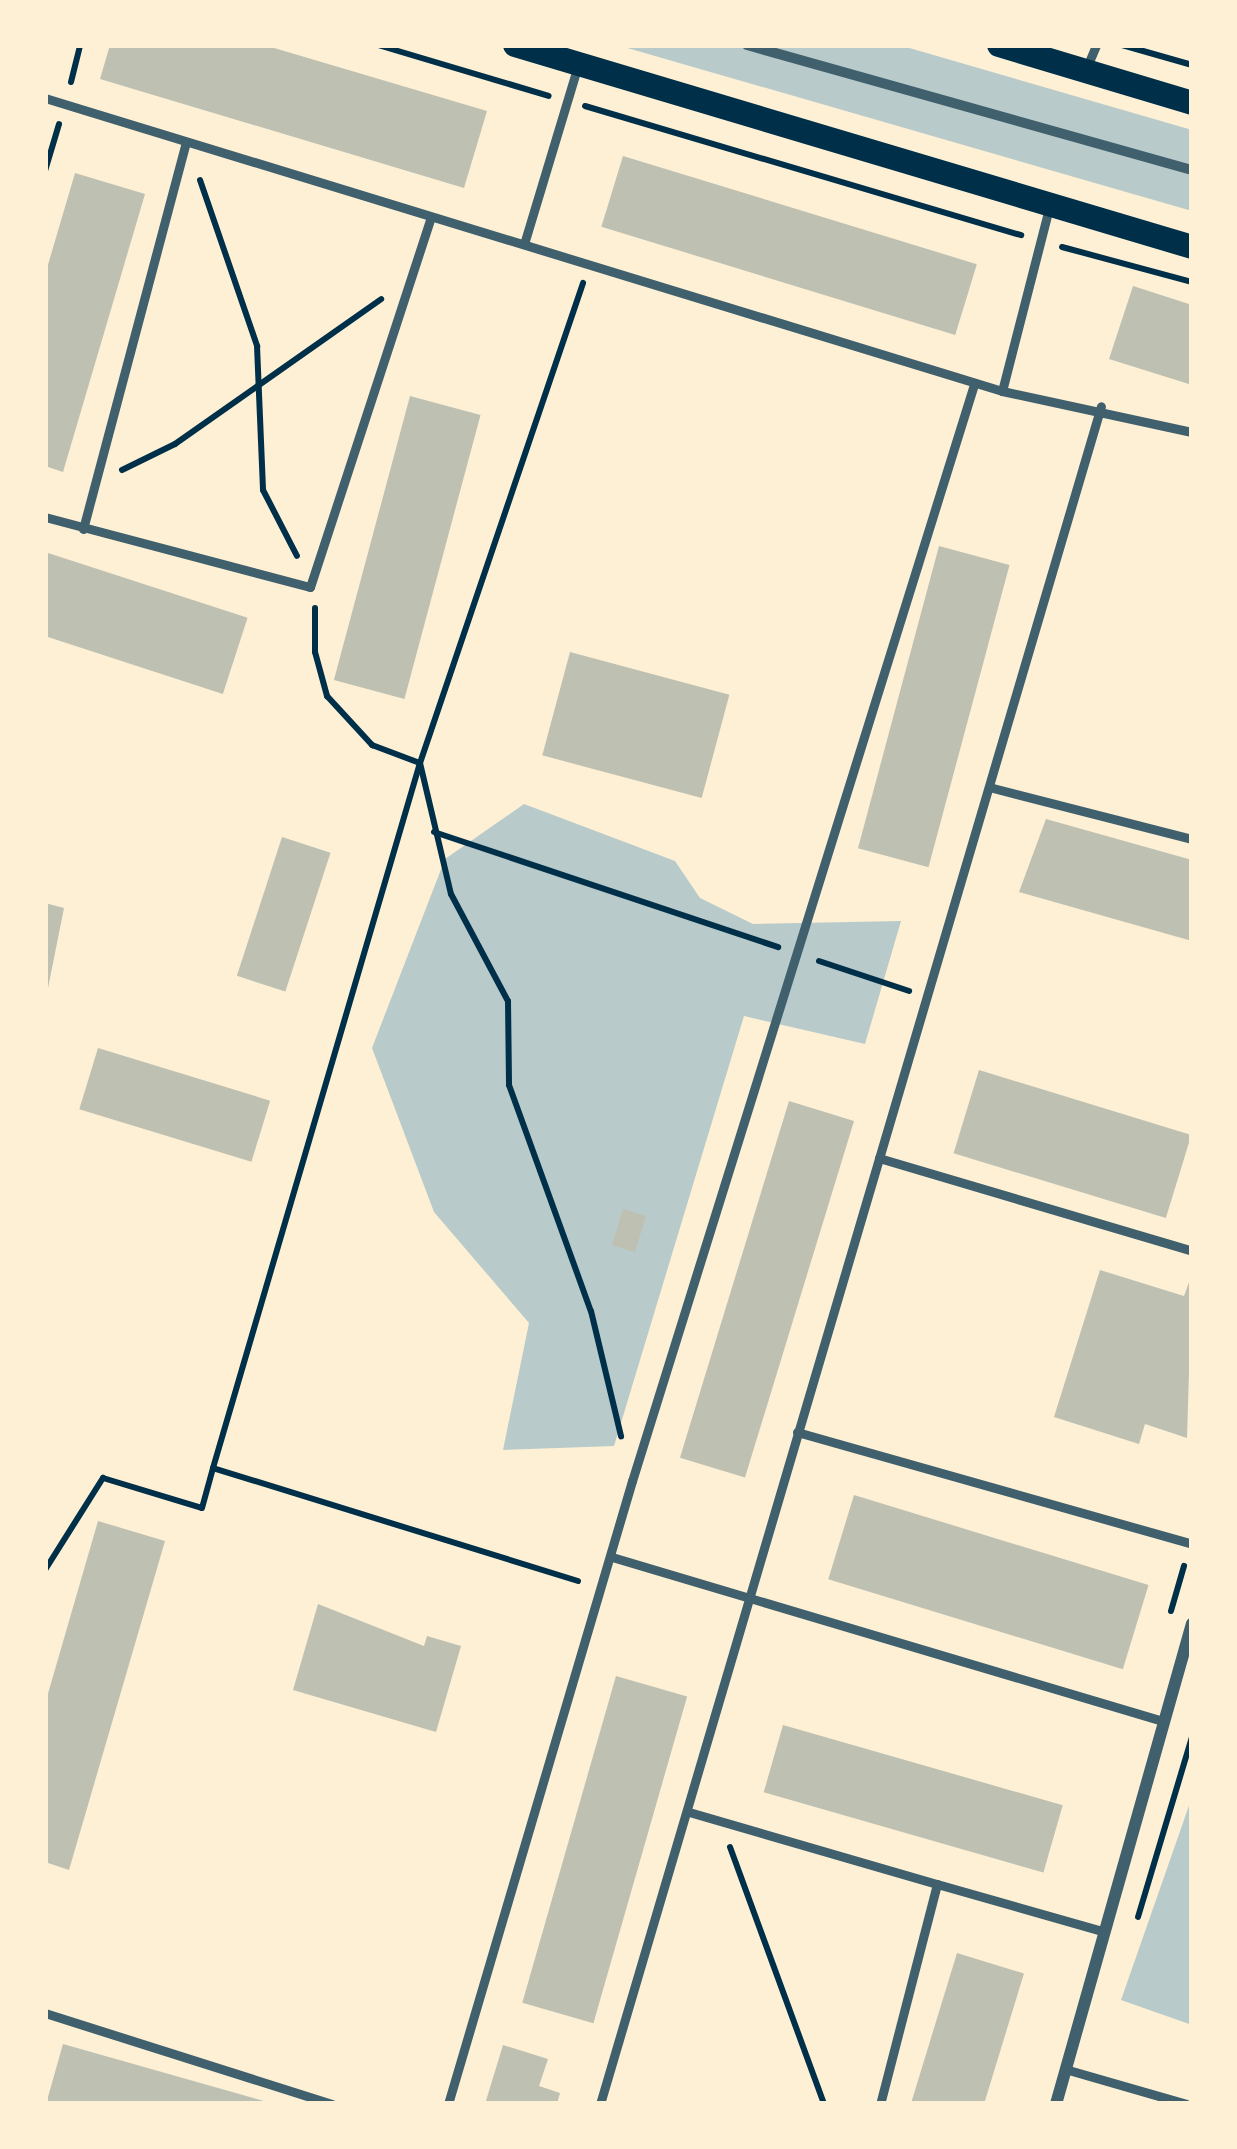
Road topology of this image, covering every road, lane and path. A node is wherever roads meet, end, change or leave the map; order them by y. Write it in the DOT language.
graph roads {
  1 [pos="378,45"];
  2 [pos="514,45"];
  3 [pos="747,45"];
  4 [pos="999,45"];
  5 [pos="1096,45"];
  6 [pos="1122,45"];
  7 [pos="578,64"];
  8 [pos="1192,65"];
  9 [pos="1086,69"];
  10 [pos="45,98"];
  11 [pos="566,100"];
  12 [pos="1192,103"];
  13 [pos="186,143"];
  14 [pos="1192,170"];
  15 [pos="1049,208"];
  16 [pos="430,220"];
  17 [pos="1039,241"];
  18 [pos="524,244"];
  19 [pos="1192,247"];
  20 [pos="590,262"];
  21 [pos="1192,282"];
  22 [pos="404,285"];
  23 [pos="261,383"];
  24 [pos="974,384"];
  25 [pos="1002,391"];
  26 [pos="1101,406"];
  27 [pos="1192,432"];
  28 [pos="100,480"];
  29 [pos="45,517"];
  30 [pos="83,529"];
  31 [pos="312,582"];
  32 [pos="420,763"];
  33 [pos="989,787"];
  34 [pos="434,832"];
  35 [pos="1192,839"];
  36 [pos="795,953"];
  37 [pos="926,996"];
  38 [pos="879,1158"];
  39 [pos="1192,1250"];
  40 [pos="797,1432"];
  41 [pos="213,1468"];
  42 [pos="632,1481"];
  43 [pos="1192,1544"];
  44 [pos="612,1557"];
  45 [pos="45,1570"];
  46 [pos="603,1588"];
  47 [pos="750,1598"];
  48 [pos="1192,1624"];
  49 [pos="1163,1721"];
  50 [pos="1192,1737"];
  51 [pos="689,1812"];
  52 [pos="720,1822"];
  53 [pos="937,1884"];
  54 [pos="1136,1923"];
  55 [pos="1102,1931"];
  56 [pos="45,2013"];
  57 [pos="1066,2068"];
  58 [pos="332,2104"];
  59 [pos="448,2104"];
  60 [pos="600,2104"];
  61 [pos="824,2104"];
  62 [pos="880,2104"];
  63 [pos="1056,2104"];
  64 [pos="1186,2104"];
  1 -- 11 [label="path"];
  2 -- 7 [label="main road"];
  3 -- 14 [label="street"];
  4 -- 9 [label="main road"];
  5 -- 9 [label="lane"];
  6 -- 8 [label="path"];
  7 -- 11 [label="lane"];
  7 -- 15 [label="main road"];
  9 -- 12 [label="main road"];
  10 -- 13 [label="lane"];
  11 -- 17 [label="path"];
  11 -- 18 [label="lane"];
  13 -- 16 [label="lane"];
  13 -- 23 [label="path"];
  13 -- 28 [label="lane"];
  15 -- 17 [label="lane"];
  15 -- 19 [label="main road"];
  16 -- 18 [label="lane"];
  16 -- 22 [label="lane"];
  17 -- 21 [label="path"];
  17 -- 25 [label="lane"];
  18 -- 20 [label="lane"];
  20 -- 24 [label="lane"];
  20 -- 32 [label="path"];
  22 -- 23 [label="path"];
  22 -- 31 [label="lane"];
  23 -- 28 [label="path"];
  23 -- 31 [label="path"];
  24 -- 25 [label="lane"];
  24 -- 36 [label="lane"];
  25 -- 26 [label="lane"];
  26 -- 27 [label="lane"];
  26 -- 33 [label="lane"];
  28 -- 30 [label="lane"];
  29 -- 30 [label="lane"];
  30 -- 31 [label="lane"];
  31 -- 32 [label="path"];
  32 -- 34 [label="path"];
  32 -- 41 [label="path"];
  33 -- 35 [label="lane"];
  33 -- 37 [label="lane"];
  34 -- 36 [label="path"];
  34 -- 42 [label="path"];
  36 -- 37 [label="path"];
  36 -- 42 [label="lane"];
  37 -- 38 [label="lane"];
  38 -- 39 [label="lane"];
  38 -- 40 [label="lane"];
  40 -- 43 [label="lane"];
  40 -- 47 [label="lane"];
  41 -- 45 [label="path"];
  41 -- 46 [label="path"];
  42 -- 44 [label="lane"];
  44 -- 46 [label="lane"];
  44 -- 47 [label="lane"];
  46 -- 59 [label="lane"];
  47 -- 49 [label="lane"];
  47 -- 51 [label="lane"];
  48 -- 49 [label="street"];
  49 -- 55 [label="street"];
  50 -- 54 [label="path"];
  51 -- 52 [label="lane"];
  51 -- 60 [label="lane"];
  52 -- 53 [label="lane"];
  52 -- 61 [label="path"];
  53 -- 55 [label="lane"];
  53 -- 62 [label="lane"];
  55 -- 57 [label="street"];
  56 -- 58 [label="lane"];
  57 -- 63 [label="street"];
  57 -- 64 [label="lane"];
}
